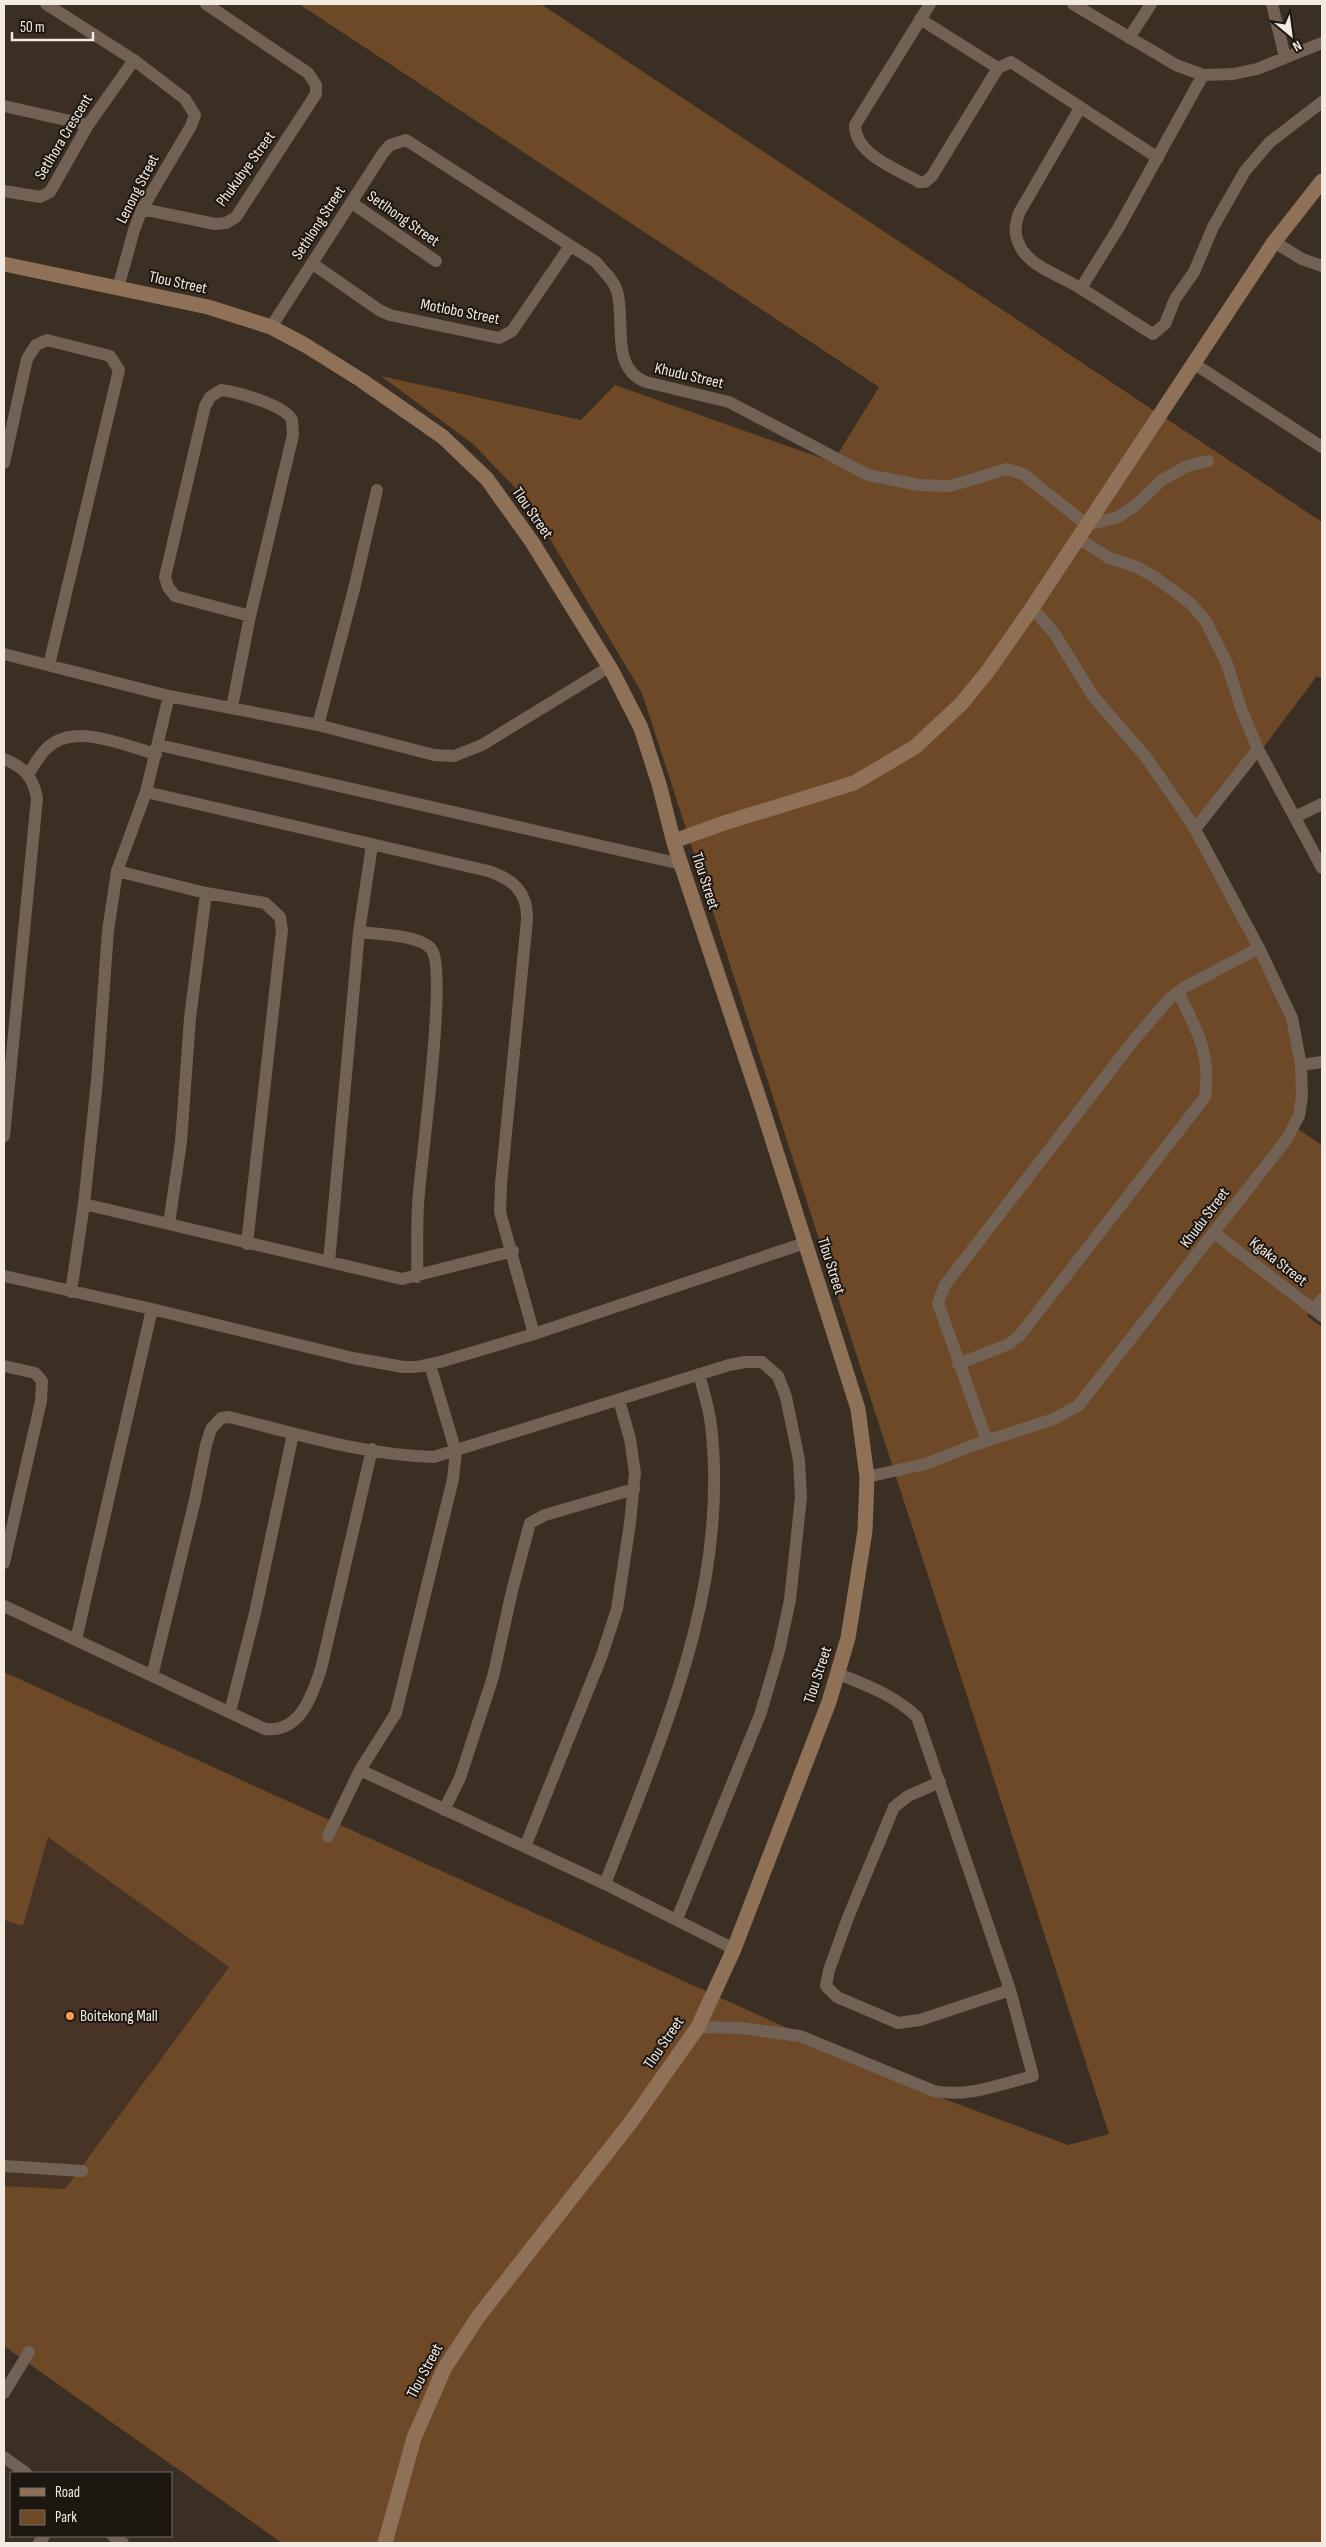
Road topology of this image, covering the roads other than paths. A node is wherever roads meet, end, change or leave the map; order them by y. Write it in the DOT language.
graph roads {
  1 [pos="206,4"];
  2 [pos="930,4"];
  3 [pos="1073,4"];
  4 [pos="1151,4"];
  5 [pos="1272,4"];
  6 [pos="50,5"];
  7 [pos="920,19"];
  8 [pos="1129,38"];
  9 [pos="1322,43"];
  10 [pos="1285,57"];
  11 [pos="134,60"];
  12 [pos="998,68"];
  13 [pos="1203,75"];
  14 [pos="1322,102"];
  15 [pos="4,106"];
  16 [pos="1080,108"];
  17 [pos="88,125"];
  18 [pos="398,141"];
  19 [pos="1158,158"];
  20 [pos="1322,181"];
  21 [pos="4,191"];
  22 [pos="352,203"];
  23 [pos="142,209"];
  24 [pos="1274,242"];
  25 [pos="570,246"];
  26 [pos="436,261"];
  27 [pos="4,264"];
  28 [pos="312,264"];
  29 [pos="1322,266"];
  30 [pos="118,288"];
  31 [pos="1081,288"];
  32 [pos="271,327"];
  33 [pos="1193,363"];
  34 [pos="1322,447"];
  35 [pos="1208,461"];
  36 [pos="4,463"];
  37 [pos="377,490"];
  38 [pos="1087,525"];
  39 [pos="1078,538"];
  40 [pos="1032,608"];
  41 [pos="250,616"];
  42 [pos="4,654"];
  43 [pos="49,664"];
  44 [pos="609,667"];
  45 [pos="169,696"];
  46 [pos="232,707"];
  47 [pos="318,725"];
  48 [pos="158,749"];
  49 [pos="1258,749"];
  50 [pos="4,759"];
  51 [pos="28,774"];
  52 [pos="146,792"];
  53 [pos="1322,804"];
  54 [pos="1295,817"];
  55 [pos="1195,829"];
  56 [pos="674,842"];
  57 [pos="372,845"];
  58 [pos="681,864"];
  59 [pos="1322,868"];
  60 [pos="117,871"];
  61 [pos="206,893"];
  62 [pos="359,932"];
  63 [pos="1259,948"];
  64 [pos="1178,992"];
  65 [pos="1322,1062"];
  66 [pos="1301,1066"];
  67 [pos="4,1136"];
  68 [pos="84,1204"];
  69 [pos="169,1224"];
  70 [pos="1214,1233"];
  71 [pos="805,1243"];
  72 [pos="247,1244"];
  73 [pos="513,1251"];
  74 [pos="330,1262"];
  75 [pos="4,1276"];
  76 [pos="417,1277"];
  77 [pos="72,1292"];
  78 [pos="1322,1298"];
  79 [pos="152,1308"];
  80 [pos="1318,1313"];
  81 [pos="534,1334"];
  82 [pos="958,1364"];
  83 [pos="430,1365"];
  84 [pos="4,1366"];
  85 [pos="699,1374"];
  86 [pos="619,1400"];
  87 [pos="293,1434"];
  88 [pos="987,1441"];
  89 [pos="372,1450"];
  90 [pos="456,1452"];
  91 [pos="867,1477"];
  92 [pos="634,1489"];
  93 [pos="4,1563"];
  94 [pos="4,1606"];
  95 [pos="76,1640"];
  96 [pos="839,1674"];
  97 [pos="152,1676"];
  98 [pos="230,1712"];
  99 [pos="360,1770"];
  100 [pos="940,1782"];
  101 [pos="444,1810"];
  102 [pos="328,1836"];
  103 [pos="525,1847"];
  104 [pos="605,1884"];
  105 [pos="677,1918"];
  106 [pos="734,1949"];
  107 [pos="1010,1990"];
  108 [pos="698,2027"];
  109 [pos="4,2166"];
  110 [pos="82,2171"];
  111 [pos="29,2352"];
  112 [pos="4,2393"];
  113 [pos="4,2457"];
  114 [pos="25,2472"];
  115 [pos="385,2543"];
  1 -- 23 [label="street, Phukubye Street"];
  2 -- 7 [label="street"];
  3 -- 8 [label="street"];
  4 -- 8 [label="street"];
  5 -- 10 [label="street"];
  6 -- 11 [label="street"];
  7 -- 12 [label="street"];
  7 -- 12 [label="street"];
  8 -- 13 [label="street"];
  9 -- 10 [label="street"];
  10 -- 13 [label="street"];
  11 -- 17 [label="street, Setlhora Crescent"];
  11 -- 23 [label="street, Lenong Street"];
  12 -- 16 [label="street"];
  13 -- 19 [label="street"];
  14 -- 31 [label="street"];
  15 -- 17 [label="street"];
  16 -- 19 [label="street"];
  16 -- 31 [label="street"];
  17 -- 21 [label="street, Setlhora Crescent"];
  18 -- 22 [label="street, Sethlong Street"];
  18 -- 25 [label="street, Khudu Street"];
  19 -- 31 [label="street"];
  20 -- 24 [label="street"];
  22 -- 26 [label="street, Setlhong Street"];
  22 -- 28 [label="street, Sethlong Street"];
  23 -- 30 [label="street, Lenong Street"];
  24 -- 29 [label="street"];
  24 -- 33 [label="street"];
  25 -- 28 [label="street, Motlobo Street"];
  25 -- 38 [label="street, Khudu Street"];
  27 -- 30 [label="street, Tlou Street"];
  28 -- 32 [label="street, Sethlong Street"];
  30 -- 32 [label="street, Tlou Street"];
  32 -- 44 [label="street, Tlou Street"];
  33 -- 34 [label="street"];
  33 -- 38 [label="street"];
  35 -- 38 [label="street"];
  36 -- 43 [label="street"];
  37 -- 47 [label="street"];
  38 -- 39 [label="street"];
  39 -- 40 [label="street"];
  39 -- 49 [label="street"];
  40 -- 55 [label="street, Khudu Street"];
  40 -- 56 [label="street"];
  41 -- 41 [label="street"];
  41 -- 46 [label="street"];
  42 -- 43 [label="street"];
  43 -- 45 [label="street"];
  44 -- 47 [label="street"];
  44 -- 56 [label="street, Tlou Street"];
  45 -- 46 [label="street"];
  45 -- 48 [label="street"];
  46 -- 47 [label="street"];
  48 -- 51 [label="street"];
  48 -- 52 [label="street"];
  48 -- 58 [label="street"];
  49 -- 54 [label="street"];
  49 -- 55 [label="street"];
  50 -- 51 [label="street"];
  51 -- 67 [label="street"];
  52 -- 57 [label="street"];
  52 -- 60 [label="street"];
  53 -- 54 [label="street"];
  54 -- 59 [label="street"];
  55 -- 63 [label="street, Khudu Street"];
  56 -- 58 [label="street, Tlou Street"];
  57 -- 62 [label="street"];
  57 -- 73 [label="street"];
  58 -- 71 [label="street, Tlou Street"];
  60 -- 61 [label="street"];
  60 -- 68 [label="street"];
  61 -- 69 [label="street"];
  61 -- 72 [label="street"];
  62 -- 74 [label="street"];
  62 -- 76 [label="street"];
  63 -- 64 [label="street"];
  63 -- 66 [label="street, Khudu Street"];
  64 -- 82 [label="street"];
  64 -- 82 [label="street"];
  65 -- 66 [label="street"];
  66 -- 70 [label="street, Khudu Street"];
  68 -- 69 [label="street"];
  68 -- 77 [label="street"];
  69 -- 72 [label="street"];
  70 -- 80 [label="street, Kgaka Street"];
  70 -- 88 [label="street, Khudu Street"];
  71 -- 81 [label="street"];
  71 -- 91 [label="street, Tlou Street"];
  72 -- 74 [label="street"];
  73 -- 76 [label="street"];
  73 -- 81 [label="street"];
  74 -- 76 [label="street"];
  75 -- 77 [label="street"];
  77 -- 79 [label="street"];
  78 -- 80 [label="street"];
  79 -- 83 [label="street"];
  79 -- 95 [label="street"];
  81 -- 83 [label="street"];
  82 -- 88 [label="street"];
  83 -- 90 [label="street"];
  84 -- 93 [label="street"];
  85 -- 86 [label="street"];
  85 -- 104 [label="street"];
  85 -- 105 [label="street"];
  86 -- 90 [label="street"];
  86 -- 92 [label="street"];
  87 -- 89 [label="street"];
  87 -- 97 [label="street"];
  87 -- 98 [label="street"];
  88 -- 91 [label="street, Khudu Street"];
  89 -- 90 [label="street"];
  89 -- 98 [label="street"];
  90 -- 99 [label="street"];
  91 -- 96 [label="street, Tlou Street"];
  92 -- 101 [label="street"];
  92 -- 103 [label="street"];
  94 -- 95 [label="street"];
  95 -- 97 [label="street"];
  96 -- 100 [label="street"];
  96 -- 106 [label="street, Tlou Street"];
  97 -- 98 [label="street"];
  99 -- 101 [label="street"];
  99 -- 102 [label="street"];
  100 -- 107 [label="street"];
  100 -- 107 [label="street"];
  101 -- 103 [label="street"];
  103 -- 104 [label="street"];
  104 -- 105 [label="street"];
  105 -- 106 [label="street"];
  106 -- 108 [label="street, Tlou Street"];
  107 -- 108 [label="street"];
  108 -- 115 [label="street, Tlou Street"];
  109 -- 110 [label="street"];
  111 -- 112 [label="street"];
  113 -- 114 [label="street"];
}
